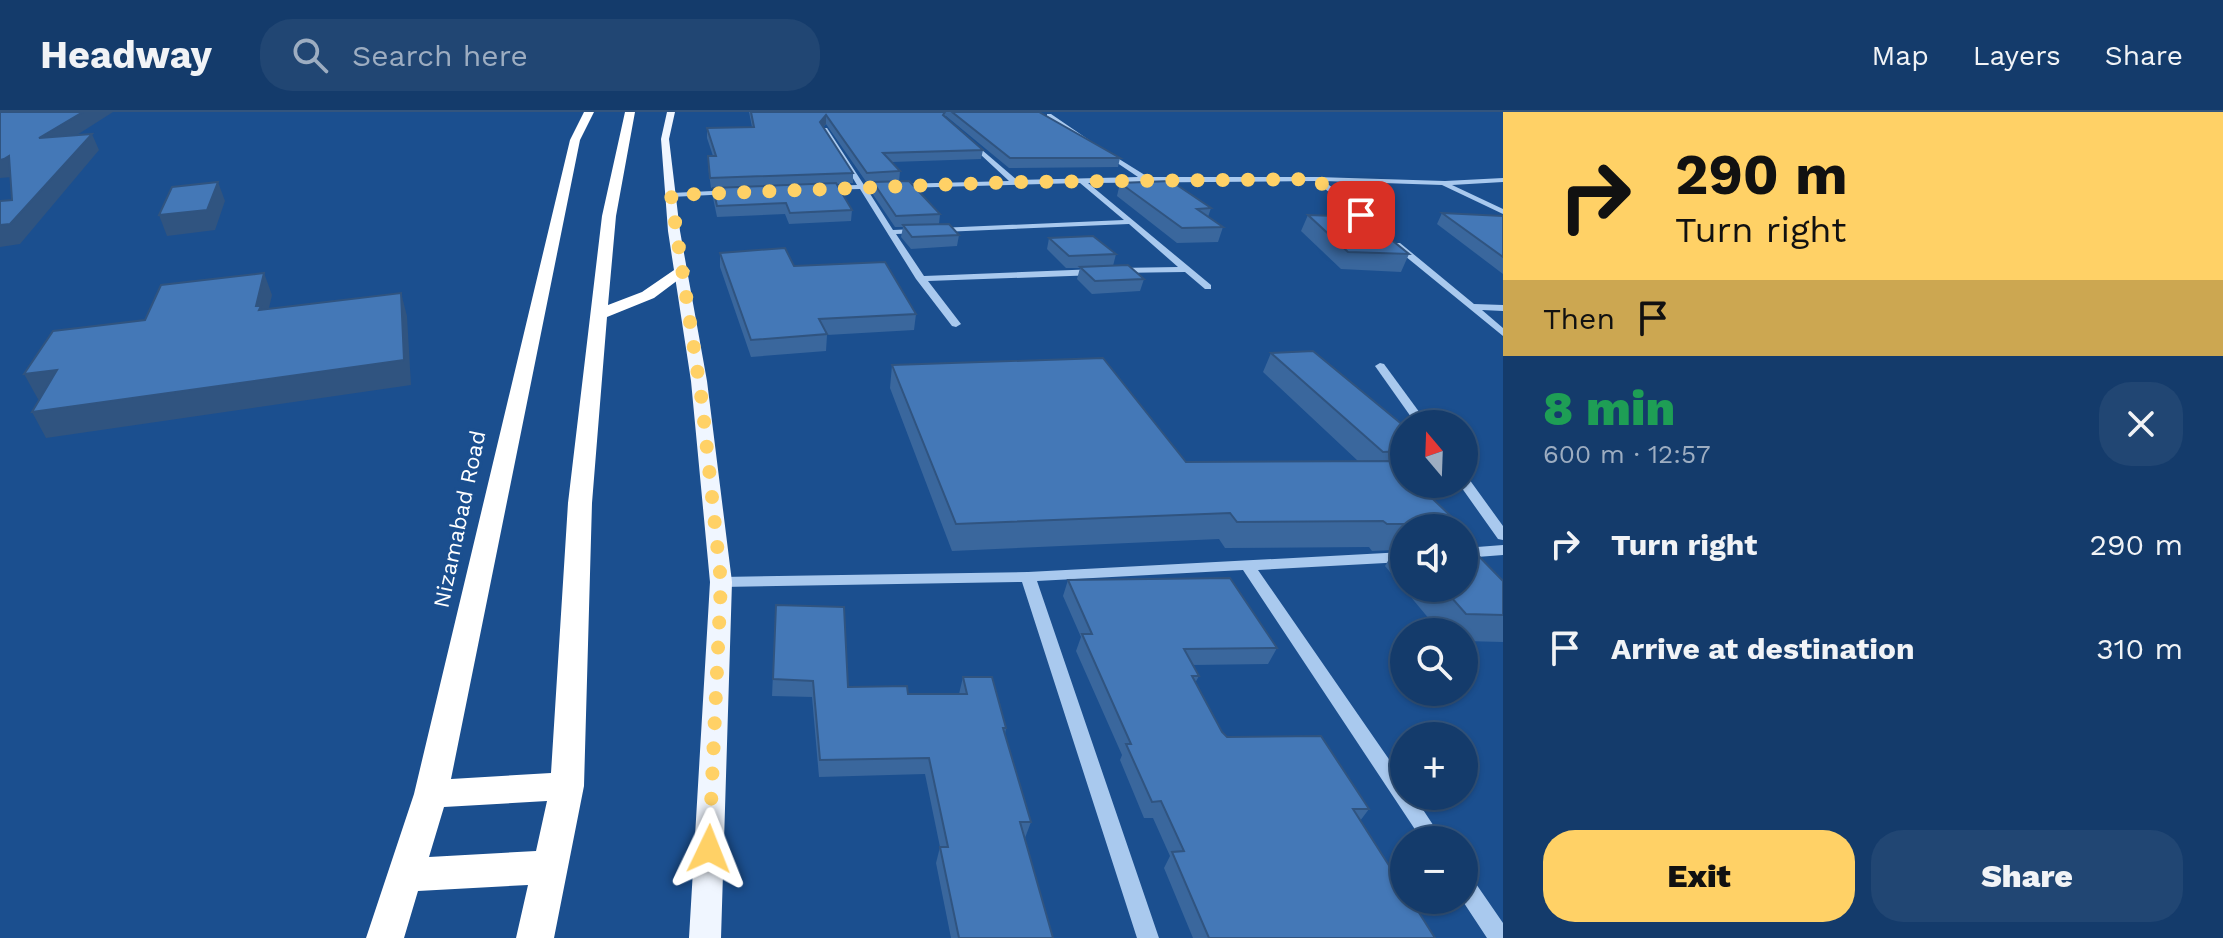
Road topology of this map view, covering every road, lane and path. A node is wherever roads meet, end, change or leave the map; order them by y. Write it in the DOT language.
graph roads {
  1 [pos="589,112"];
  2 [pos="630,112"];
  3 [pos="671,112"];
  4 [pos="1049,115"];
  5 [pos="825,129"];
  6 [pos="958,131"];
  7 [pos="1146,179"];
  8 [pos="1316,179"];
  9 [pos="1503,180"];
  10 [pos="1082,181"];
  11 [pos="1015,182"];
  12 [pos="1443,183"];
  13 [pos="865,186"];
  14 [pos="805,189"];
  15 [pos="746,191"];
  16 [pos="671,195"];
  17 [pos="1503,212"];
  18 [pos="1131,222"];
  19 [pos="893,232"];
  20 [pos="1188,269"];
  21 [pos="682,271"];
  22 [pos="921,279"];
  23 [pos="1208,287"];
  24 [pos="1472,307"];
  25 [pos="1503,308"];
  26 [pos="599,314"];
  27 [pos="956,324"];
  28 [pos="1503,333"];
  29 [pos="1380,366"];
  30 [pos="1412,410"];
  31 [pos="1476,498"];
  32 [pos="1503,536"];
  33 [pos="1503,550"];
  34 [pos="1478,552"];
  35 [pos="1390,558"];
  36 [pos="1249,568"];
  37 [pos="1028,577"];
  38 [pos="721,582"];
  39 [pos="567,786"];
  40 [pos="431,794"];
  41 [pos="1424,826"];
  42 [pos="550,867"];
  43 [pos="405,875"];
  44 [pos="1478,906"];
  45 [pos="385,938"];
  46 [pos="535,938"];
  47 [pos="705,938"];
  48 [pos="1148,938"];
  49 [pos="1500,938"];
  1 -- 40 [label="highway, Nizamabad Road"];
  2 -- 26 [label="highway"];
  3 -- 16 [label="main road"];
  4 -- 7 [label="street"];
  5 -- 13 [label="street"];
  6 -- 11 [label="street"];
  7 -- 8 [label="street"];
  7 -- 10 [label="street"];
  8 -- 12 [label="street"];
  8 -- 24 [label="street"];
  9 -- 12 [label="street"];
  10 -- 11 [label="street"];
  10 -- 18 [label="street"];
  11 -- 13 [label="street"];
  12 -- 17 [label="street"];
  13 -- 14 [label="street"];
  13 -- 19 [label="street"];
  15 -- 16 [label="street"];
  16 -- 21 [label="main road"];
  18 -- 19 [label="street"];
  18 -- 20 [label="street"];
  19 -- 22 [label="street"];
  20 -- 22 [label="street"];
  20 -- 23 [label="street"];
  21 -- 26 [label="highway"];
  21 -- 38 [label="main road"];
  22 -- 27 [label="street"];
  24 -- 25 [label="street"];
  24 -- 28 [label="street"];
  26 -- 39 [label="highway"];
  29 -- 30 [label="street"];
  31 -- 32 [label="street"];
  33 -- 34 [label="street"];
  35 -- 36 [label="street"];
  36 -- 37 [label="street"];
  36 -- 41 [label="street"];
  37 -- 38 [label="street"];
  37 -- 48 [label="street"];
  38 -- 47 [label="main road"];
  39 -- 40 [label="highway"];
  39 -- 42 [label="highway"];
  40 -- 43 [label="highway, Nizamabad Road"];
  42 -- 43 [label="highway"];
  42 -- 46 [label="highway"];
  43 -- 45 [label="highway, Nizamabad Road"];
  44 -- 49 [label="street"];
}
